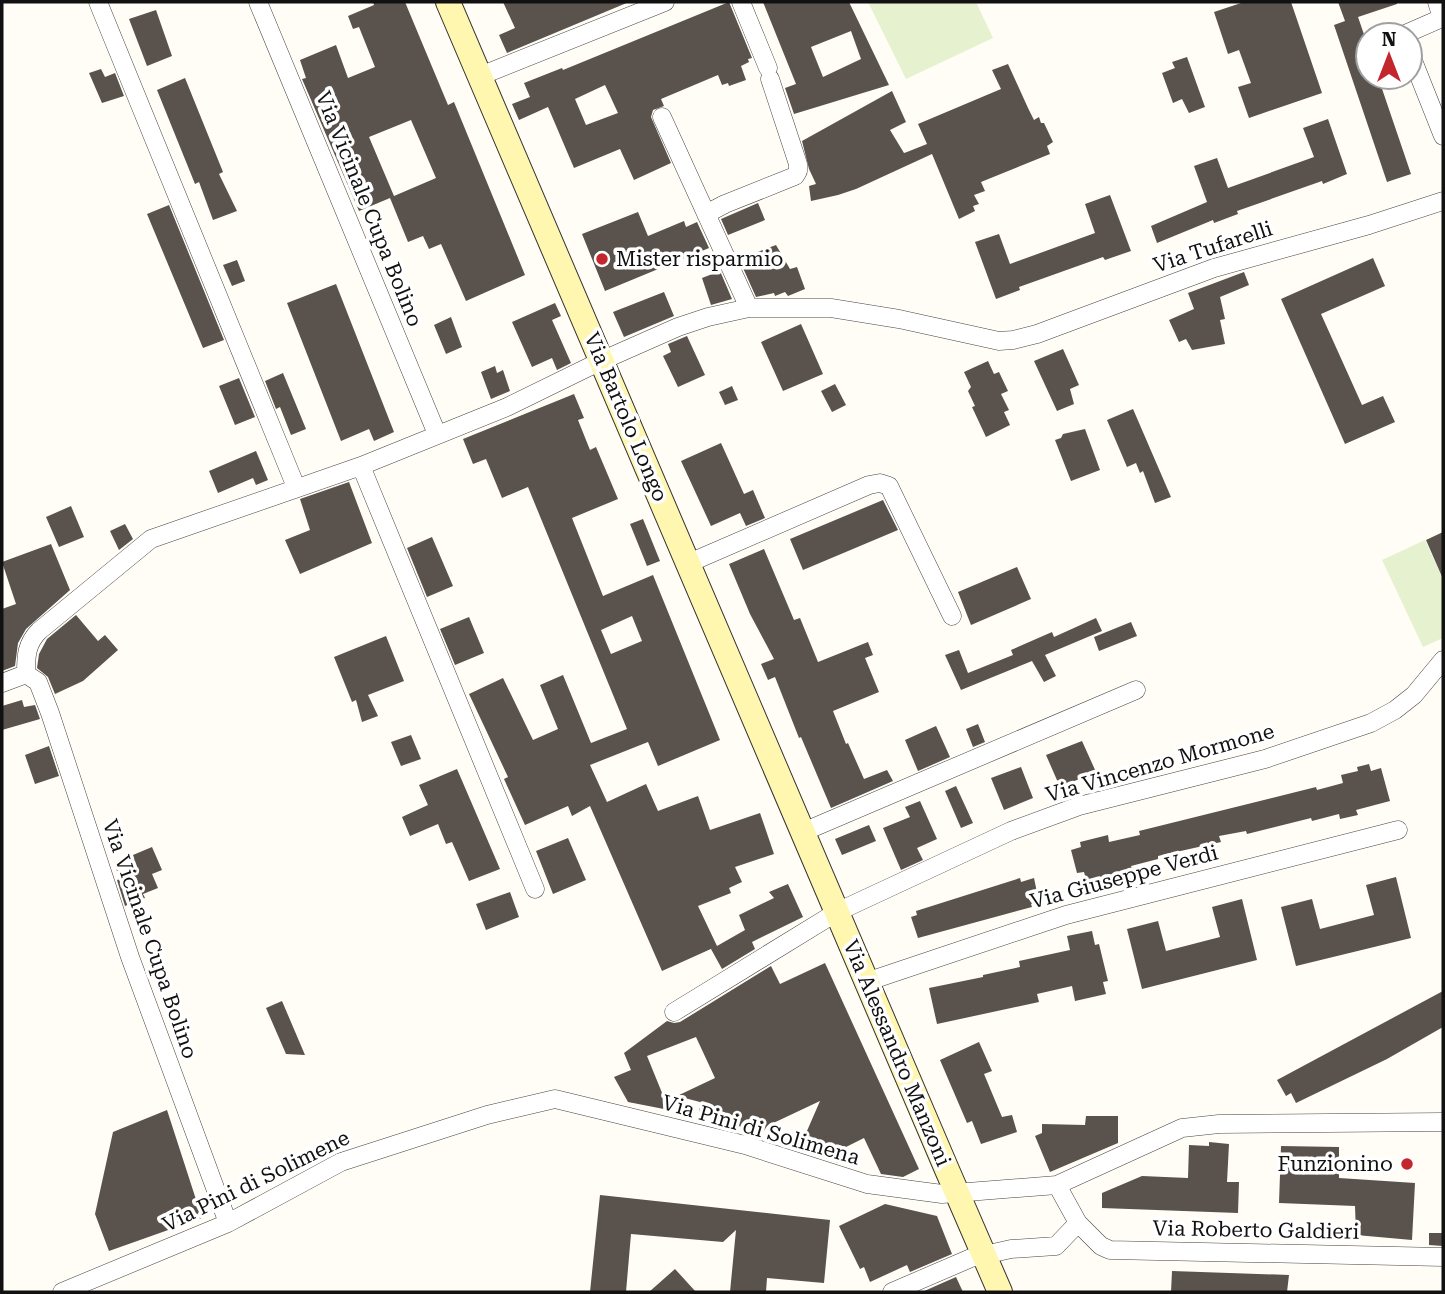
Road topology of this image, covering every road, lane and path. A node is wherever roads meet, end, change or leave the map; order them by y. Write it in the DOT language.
graph roads {
  1 [pos="98,2"];
  2 [pos="109,2"];
  3 [pos="258,2"];
  4 [pos="448,2"];
  5 [pos="665,2"];
  6 [pos="741,2"];
  7 [pos="1437,2"];
  8 [pos="1424,26"];
  9 [pos="480,76"];
  10 [pos="1424,88"];
  11 [pos="662,117"];
  12 [pos="1443,136"];
  13 [pos="1443,201"];
  14 [pos="706,214"];
  15 [pos="749,308"];
  16 [pos="601,361"];
  17 [pos="437,434"];
  18 [pos="361,466"];
  19 [pos="301,485"];
  20 [pos="689,562"];
  21 [pos="952,616"];
  22 [pos="1443,660"];
  23 [pos="26,674"];
  24 [pos="2,683"];
  25 [pos="1136,690"];
  26 [pos="1398,830"];
  27 [pos="803,832"];
  28 [pos="535,889"];
  29 [pos="837,912"];
  30 [pos="866,982"];
  31 [pos="674,1012"];
  32 [pos="555,1099"];
  33 [pos="1443,1122"];
  34 [pos="1057,1185"];
  35 [pos="957,1194"];
  36 [pos="228,1223"];
  37 [pos="1078,1223"];
  38 [pos="983,1255"];
  39 [pos="1443,1257"];
  40 [pos="62,1292"];
  41 [pos="892,1292"];
  42 [pos="1000,1292"];
  1 -- 19 [label="street"];
  2 -- 19 [label="street"];
  3 -- 17 [label="street, Via Vicinale Cupa Bolino"];
  4 -- 9 [label="street, Via Bartolo Longo"];
  5 -- 9 [label="street"];
  6 -- 14 [label="street"];
  7 -- 8 [label="street"];
  9 -- 16 [label="street, Via Bartolo Longo"];
  10 -- 12 [label="street"];
  11 -- 14 [label="street"];
  13 -- 15 [label="street, Via Tufarelli"];
  14 -- 15 [label="street"];
  15 -- 16 [label="street"];
  16 -- 17 [label="street"];
  16 -- 20 [label="street, Via Bartolo Longo"];
  17 -- 18 [label="street"];
  18 -- 19 [label="street"];
  18 -- 28 [label="street"];
  19 -- 23 [label="street"];
  20 -- 21 [label="street"];
  20 -- 27 [label="street, Via Bartolo Longo"];
  22 -- 29 [label="street, Via Vincenzo Mormone"];
  23 -- 24 [label="street"];
  23 -- 36 [label="street, Via Vicinale Cupa Bolino"];
  25 -- 27 [label="street"];
  26 -- 30 [label="street, Via Giuseppe Verdi"];
  27 -- 29 [label="street, Via Bartolo Longo"];
  29 -- 30 [label="street, Via Alessandro Manzoni"];
  29 -- 31 [label="street"];
  30 -- 35 [label="street, Via Alessandro Manzoni"];
  32 -- 35 [label="street, Via Pini di Solimena"];
  32 -- 36 [label="street, Via Pini di Solimene"];
  33 -- 34 [label="street"];
  34 -- 35 [label="street"];
  34 -- 37 [label="street"];
  35 -- 38 [label="street, Via Alessandro Manzoni"];
  36 -- 40 [label="street, Via Pini di Solimene"];
  37 -- 38 [label="street"];
  37 -- 39 [label="street, Via Roberto Galdieri"];
  38 -- 41 [label="street"];
  38 -- 42 [label="street, Via Alessandro Manzoni"];
}
